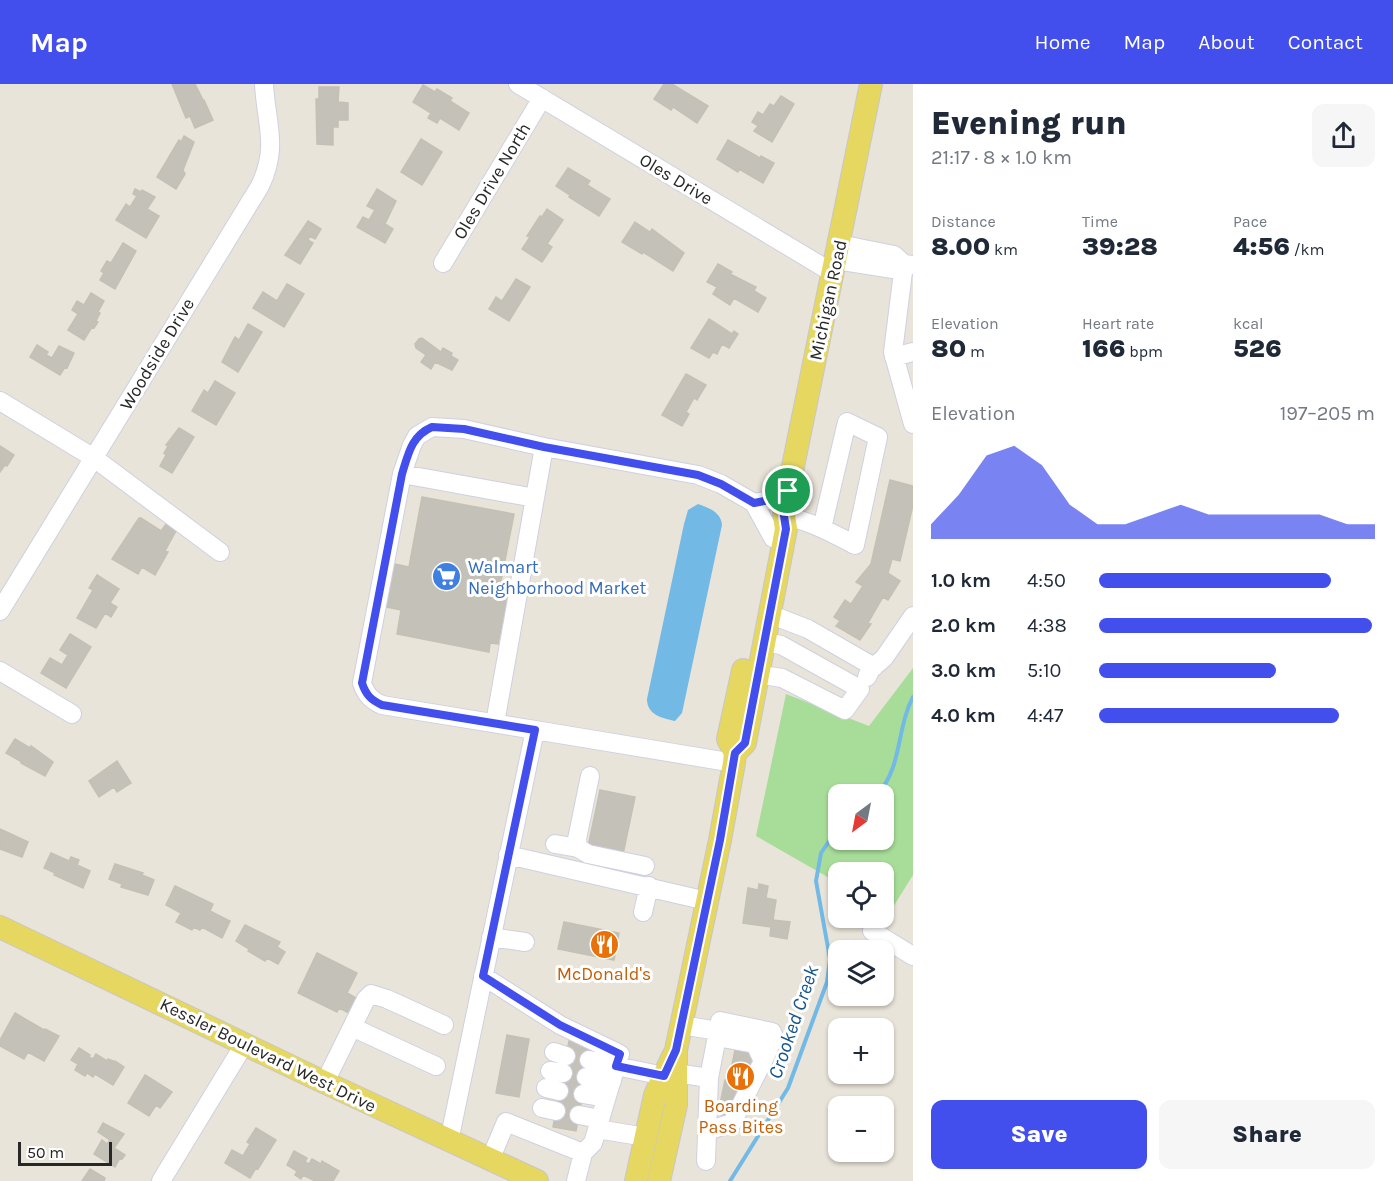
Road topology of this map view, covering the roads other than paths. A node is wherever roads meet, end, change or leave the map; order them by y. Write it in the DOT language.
graph roads {
  1 [pos="264,84"];
  2 [pos="518,84"];
  3 [pos="872,84"];
  4 [pos="542,98"];
  5 [pos="836,259"];
  6 [pos="443,263"];
  7 [pos="909,265"];
  8 [pos="913,352"];
  9 [pos="894,357"];
  10 [pos="0,401"];
  11 [pos="913,423"];
  12 [pos="544,447"];
  13 [pos="94,458"];
  14 [pos="402,474"];
  15 [pos="788,491"];
  16 [pos="535,498"];
  17 [pos="754,503"];
  18 [pos="784,516"];
  19 [pos="822,528"];
  20 [pos="773,538"];
  21 [pos="220,552"];
  22 [pos="0,611"];
  23 [pos="768,615"];
  24 [pos="913,616"];
  25 [pos="763,642"];
  26 [pos="874,667"];
  27 [pos="0,670"];
  28 [pos="757,674"];
  29 [pos="860,689"];
  30 [pos="72,714"];
  31 [pos="495,723"];
  32 [pos="535,730"];
  33 [pos="734,758"];
  34 [pos="590,776"];
  35 [pos="555,844"];
  36 [pos="578,848"];
  37 [pos="508,855"];
  38 [pos="645,866"];
  39 [pos="649,886"];
  40 [pos="707,901"];
  41 [pos="643,912"];
  42 [pos="0,927"];
  43 [pos="872,931"];
  44 [pos="491,937"];
  45 [pos="525,942"];
  46 [pos="913,956"];
  47 [pos="483,976"];
  48 [pos="444,1025"];
  49 [pos="681,1025"];
  50 [pos="351,1027"];
  51 [pos="718,1034"];
  52 [pos="245,1043"];
  53 [pos="436,1066"];
  54 [pos="670,1075"];
  55 [pos="709,1078"];
  56 [pos="325,1082"];
  57 [pos="611,1082"];
  58 [pos="579,1115"];
  59 [pos="599,1124"];
  60 [pos="707,1131"];
  61 [pos="646,1137"];
  62 [pos="449,1141"];
  63 [pos="584,1153"];
  64 [pos="490,1160"];
  65 [pos="706,1161"];
  66 [pos="161,1181"];
  67 [pos="537,1181"];
  68 [pos="576,1181"];
  69 [pos="636,1181"];
  70 [pos="659,1181"];
  1 -- 13 [label="street, Woodside Drive"];
  2 -- 4 [label="street, Oles Drive"];
  3 -- 5 [label="main road, Michigan Road"];
  4 -- 5 [label="street, Oles Drive"];
  4 -- 6 [label="street, Oles Drive North"];
  5 -- 7 [label="street, Oles Drive"];
  5 -- 15 [label="main road, Michigan Road"];
  7 -- 9 [label="street"];
  8 -- 9 [label="street"];
  9 -- 11 [label="street"];
  10 -- 13 [label="street"];
  12 -- 14 [label="street"];
  12 -- 16 [label="street"];
  12 -- 17 [label="street"];
  13 -- 21 [label="street"];
  13 -- 22 [label="street, Woodside Drive"];
  14 -- 16 [label="street"];
  14 -- 31 [label="street"];
  15 -- 17 [label="street"];
  15 -- 18 [label="main road, Michigan Road"];
  16 -- 31 [label="street"];
  17 -- 20 [label="street"];
  18 -- 19 [label="street"];
  18 -- 20 [label="main road, Michigan Road"];
  18 -- 23 [label="main road, Michigan Road"];
  19 -- 19 [label="street"];
  20 -- 33 [label="main road, Michigan Road"];
  23 -- 25 [label="main road, Michigan Road"];
  23 -- 26 [label="street"];
  24 -- 26 [label="street"];
  25 -- 28 [label="main road, Michigan Road"];
  25 -- 29 [label="street"];
  26 -- 29 [label="street"];
  27 -- 30 [label="street"];
  28 -- 29 [label="street"];
  28 -- 33 [label="main road, Michigan Road"];
  31 -- 32 [label="street"];
  32 -- 33 [label="street"];
  32 -- 37 [label="street"];
  33 -- 40 [label="main road, Michigan Road"];
  34 -- 36 [label="street"];
  35 -- 36 [label="street"];
  36 -- 38 [label="street"];
  37 -- 39 [label="street"];
  37 -- 44 [label="street"];
  39 -- 40 [label="street"];
  39 -- 41 [label="street"];
  40 -- 49 [label="main road, Michigan Road"];
  42 -- 52 [label="main road, Kessler Boulevard West Drive"];
  43 -- 46 [label="street"];
  44 -- 45 [label="street"];
  44 -- 47 [label="street"];
  47 -- 57 [label="street"];
  47 -- 62 [label="street"];
  48 -- 50 [label="street"];
  49 -- 51 [label="street"];
  49 -- 54 [label="main road, Michigan Road"];
  50 -- 53 [label="street"];
  50 -- 56 [label="street"];
  51 -- 55 [label="street"];
  51 -- 60 [label="street"];
  52 -- 56 [label="main road, Kessler Boulevard West Drive"];
  52 -- 66 [label="street"];
  54 -- 55 [label="street"];
  54 -- 57 [label="street"];
  54 -- 61 [label="main road, Michigan Road"];
  54 -- 70 [label="main road, Michigan Road"];
  55 -- 60 [label="street"];
  56 -- 62 [label="main road, Kessler Boulevard West Drive"];
  57 -- 57 [label="street"];
  57 -- 59 [label="street"];
  58 -- 59 [label="street"];
  59 -- 61 [label="street"];
  59 -- 63 [label="street"];
  60 -- 65 [label="street"];
  61 -- 69 [label="main road, Michigan Road"];
  62 -- 64 [label="main road, Kessler Boulevard West Drive"];
  63 -- 64 [label="street"];
  63 -- 68 [label="street"];
  64 -- 67 [label="main road, Kessler Boulevard West Drive"];
}
